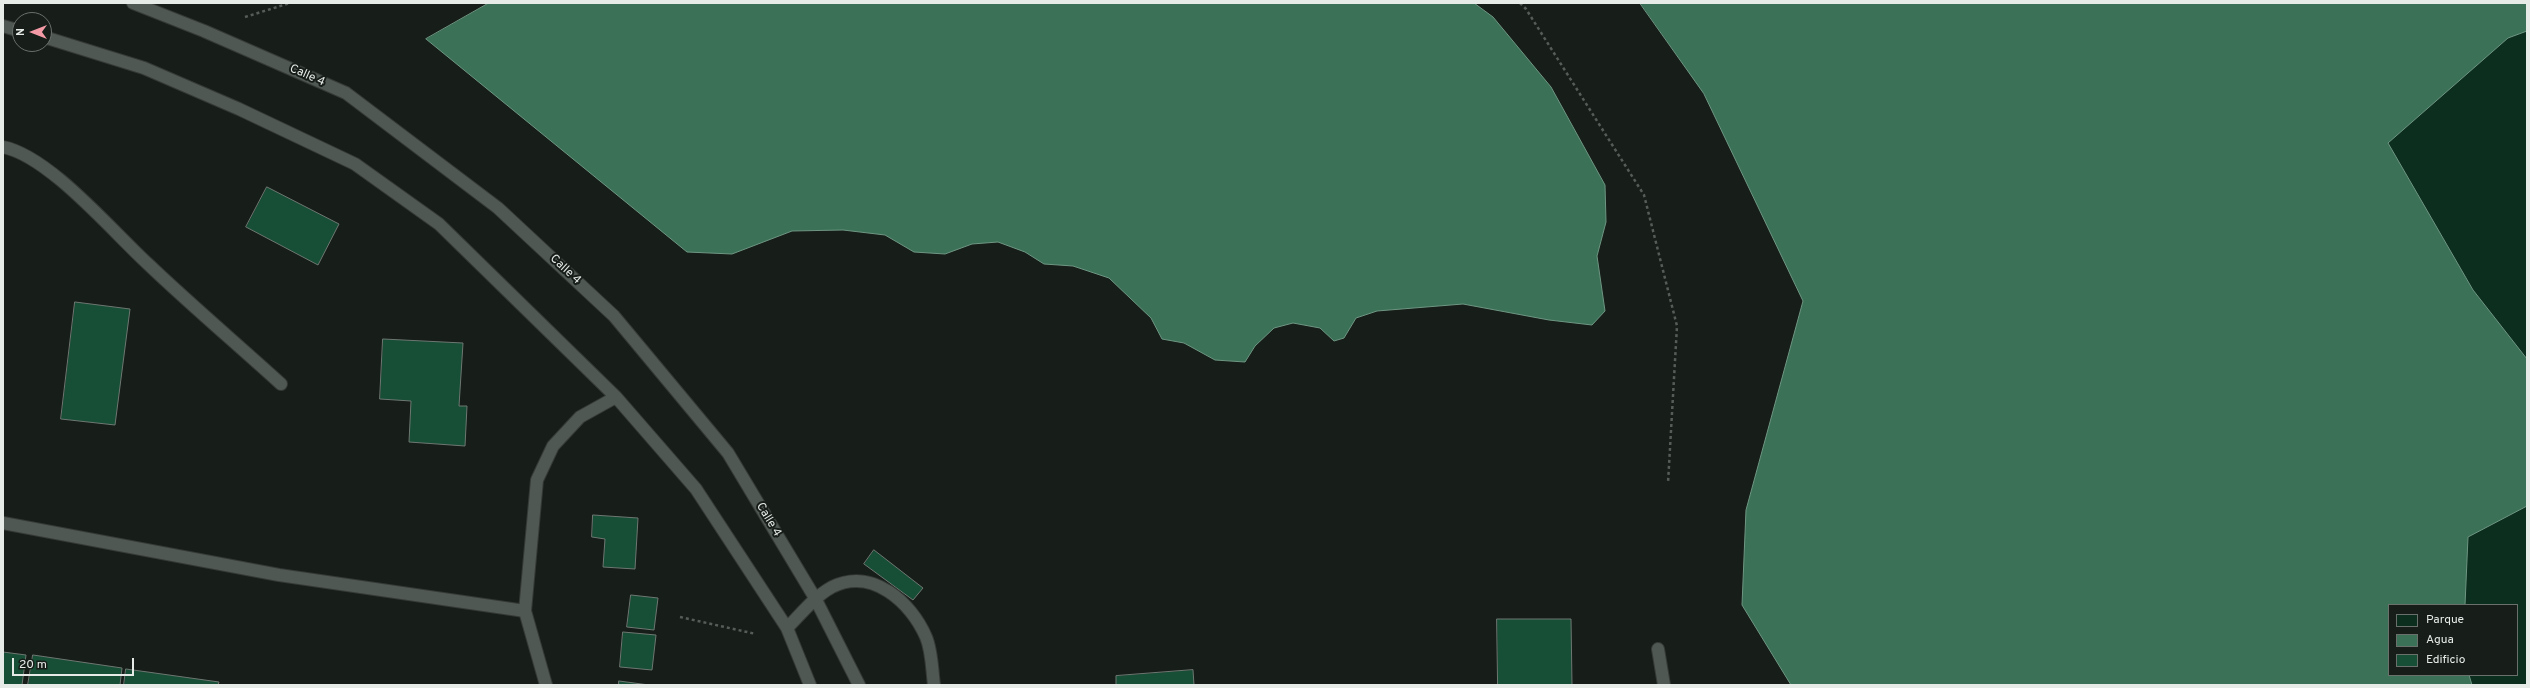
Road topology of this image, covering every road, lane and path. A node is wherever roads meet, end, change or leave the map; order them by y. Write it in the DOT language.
graph roads {
  1 [pos="134,3"];
  2 [pos="1520,3"];
  3 [pos="52,39"];
  4 [pos="3,147"];
  5 [pos="281,384"];
  6 [pos="616,397"];
  7 [pos="1668,483"];
  8 [pos="3,523"];
  9 [pos="815,598"];
  10 [pos="525,611"];
  11 [pos="680,618"];
  12 [pos="787,628"];
  13 [pos="794,643"];
  14 [pos="1658,649"];
  15 [pos="546,685"];
  16 [pos="810,685"];
  17 [pos="859,685"];
  18 [pos="934,685"];
  19 [pos="1664,685"];
  1 -- 9 [label="lane, Calle 4"];
  2 -- 7 [label="path"];
  3 -- 6 [label="lane"];
  4 -- 5 [label="lane"];
  6 -- 10 [label="lane"];
  6 -- 12 [label="lane"];
  8 -- 10 [label="lane"];
  9 -- 12 [label="lane"];
  9 -- 17 [label="lane, Calle 4"];
  9 -- 18 [label="lane"];
  10 -- 15 [label="lane"];
  11 -- 13 [label="path"];
  12 -- 13 [label="lane"];
  13 -- 16 [label="lane"];
  14 -- 19 [label="lane"];
}
